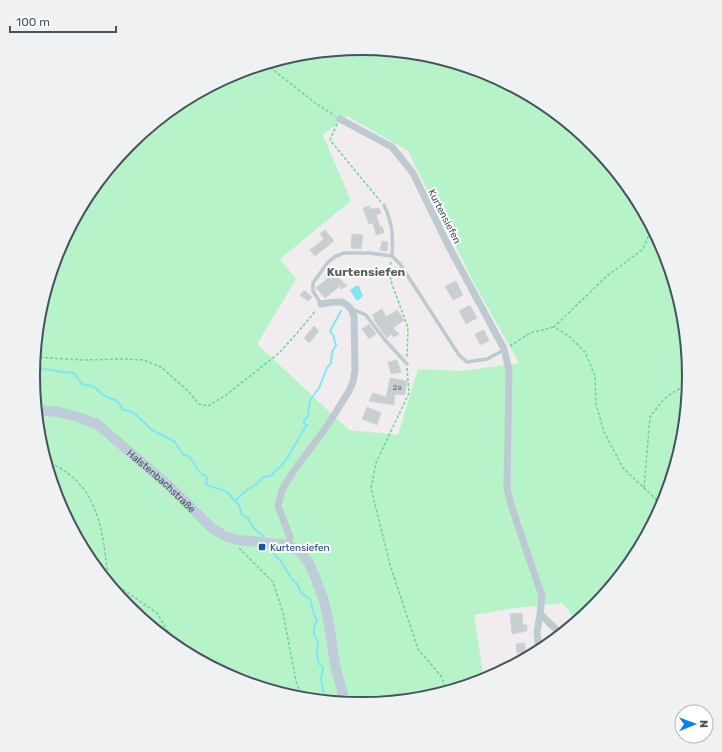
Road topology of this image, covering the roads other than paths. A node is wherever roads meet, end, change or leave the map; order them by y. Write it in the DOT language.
graph roads {
  1 [pos="340,119"];
  2 [pos="384,205"];
  3 [pos="392,256"];
  4 [pos="321,304"];
  5 [pos="351,308"];
  6 [pos="504,349"];
  7 [pos="407,364"];
  8 [pos="42,411"];
  9 [pos="289,545"];
  10 [pos="540,614"];
  11 [pos="556,631"];
  12 [pos="538,643"];
  13 [pos="343,696"];
  1 -- 6 [label="street, Kurtensiefen"];
  2 -- 3 [label="lane"];
  3 -- 4 [label="lane"];
  3 -- 6 [label="lane"];
  4 -- 5 [label="street"];
  5 -- 7 [label="lane"];
  5 -- 9 [label="street"];
  6 -- 10 [label="street, Kurtensiefen"];
  8 -- 9 [label="street, Halstenbachstraße"];
  9 -- 13 [label="street"];
  10 -- 11 [label="street"];
  10 -- 12 [label="street, Kurtensiefen"];
}
